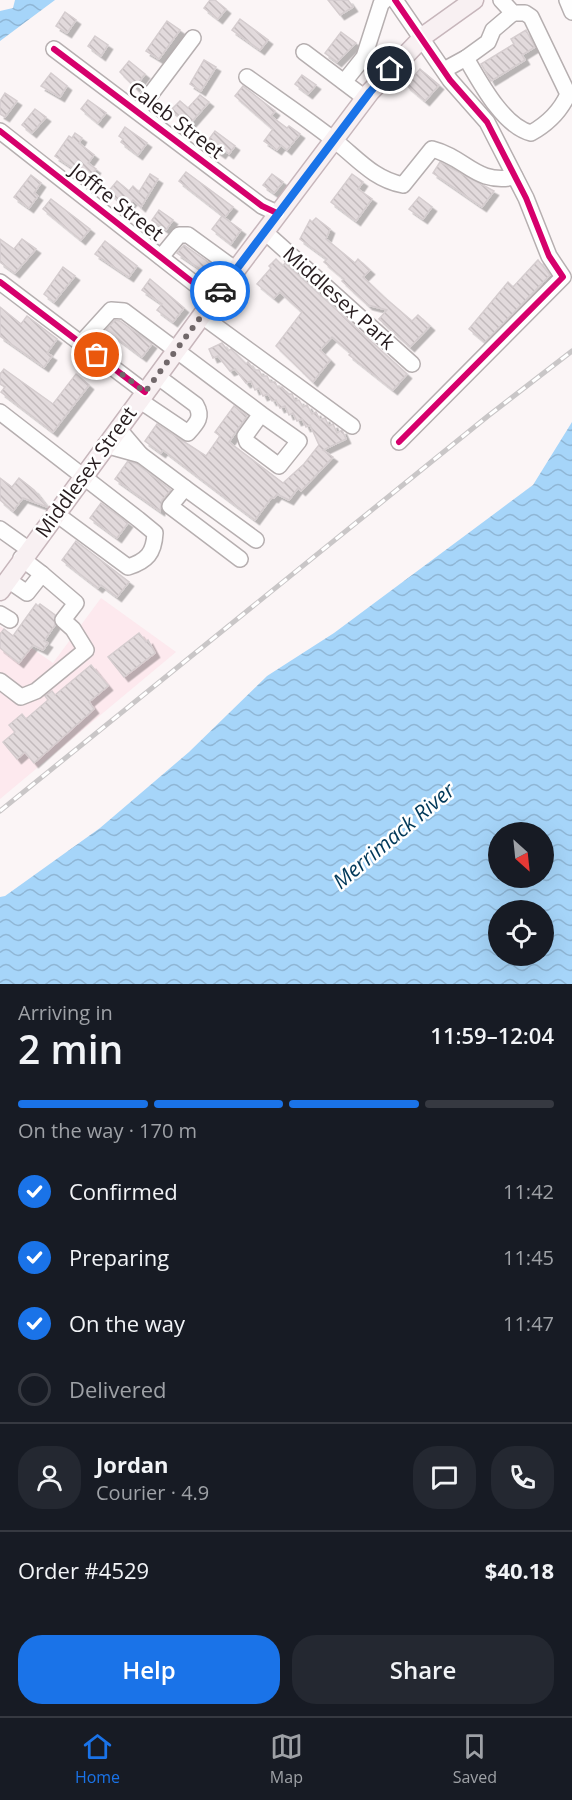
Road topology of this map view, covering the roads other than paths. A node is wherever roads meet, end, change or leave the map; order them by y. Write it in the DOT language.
graph roads {
  1 [pos="385,0"];
  2 [pos="395,0"];
  3 [pos="474,0"];
  4 [pos="501,0"];
  5 [pos="567,0"];
  6 [pos="572,10"];
  7 [pos="513,14"];
  8 [pos="422,37"];
  9 [pos="194,38"];
  10 [pos="54,49"];
  11 [pos="304,52"];
  12 [pos="466,58"];
  13 [pos="444,70"];
  14 [pos="247,77"];
  15 [pos="344,82"];
  16 [pos="365,98"];
  17 [pos="138,111"];
  18 [pos="0,131"];
  19 [pos="334,140"];
  20 [pos="514,175"];
  21 [pos="279,214"];
  22 [pos="266,232"];
  23 [pos="161,257"];
  24 [pos="236,270"];
  25 [pos="0,282"];
  26 [pos="214,298"];
  27 [pos="202,316"];
  28 [pos="81,343"];
  29 [pos="176,351"];
  30 [pos="412,364"];
  31 [pos="157,376"];
  32 [pos="142,396"];
  33 [pos="0,412"];
  34 [pos="261,414"];
  35 [pos="352,426"];
  36 [pos="118,428"];
  37 [pos="399,442"];
  38 [pos="105,446"];
  39 [pos="141,455"];
  40 [pos="84,474"];
  41 [pos="185,488"];
  42 [pos="55,513"];
  43 [pos="0,529"];
  44 [pos="256,540"];
  45 [pos="25,554"];
  46 [pos="240,560"];
  47 [pos="42,574"];
  48 [pos="4,585"];
  49 [pos="0,681"];
  1 -- 15 [label="street"];
  2 -- 8 [label="street"];
  3 -- 8 [label="main road, Middlesex Street"];
  4 -- 7 [label="street"];
  5 -- 6 [label="street"];
  7 -- 12 [label="street"];
  7 -- 12 [label="street"];
  8 -- 13 [label="street"];
  8 -- 16 [label="main road, Middlesex Street"];
  9 -- 17 [label="street"];
  10 -- 17 [label="street, Caleb Street"];
  11 -- 15 [label="street"];
  12 -- 13 [label="street"];
  13 -- 20 [label="street"];
  14 -- 19 [label="street"];
  15 -- 16 [label="street"];
  16 -- 19 [label="main road, Middlesex Street"];
  17 -- 21 [label="street, Caleb Street"];
  18 -- 23 [label="street, Joffre Street"];
  19 -- 20 [label="street"];
  19 -- 21 [label="main road, Middlesex Street"];
  20 -- 37 [label="street"];
  21 -- 22 [label="main road, Middlesex Street"];
  22 -- 24 [label="main road, Middlesex Street"];
  22 -- 30 [label="street, Middlesex Park"];
  23 -- 24 [label="street"];
  23 -- 26 [label="street, Joffre Street"];
  24 -- 26 [label="main road, Middlesex Street"];
  25 -- 28 [label="street"];
  26 -- 27 [label="main road, Middlesex Street"];
  27 -- 29 [label="main road, Middlesex Street"];
  27 -- 35 [label="street"];
  28 -- 29 [label="street"];
  28 -- 32 [label="street"];
  29 -- 31 [label="main road, Middlesex Street"];
  29 -- 34 [label="street"];
  31 -- 32 [label="main road, Middlesex Street"];
  31 -- 32 [label="street"];
  32 -- 36 [label="main road, Middlesex Street"];
  33 -- 40 [label="street"];
  36 -- 38 [label="main road, Middlesex Street"];
  36 -- 39 [label="street"];
  38 -- 39 [label="street"];
  38 -- 40 [label="main road, Middlesex Street"];
  39 -- 41 [label="street"];
  40 -- 42 [label="main road, Middlesex Street"];
  40 -- 42 [label="street"];
  41 -- 44 [label="street"];
  41 -- 46 [label="street"];
  42 -- 45 [label="main road, Middlesex Street"];
  43 -- 45 [label="street"];
  45 -- 47 [label="street"];
  45 -- 48 [label="main road, Middlesex Street"];
  47 -- 48 [label="street"];
  47 -- 49 [label="street"];
}
